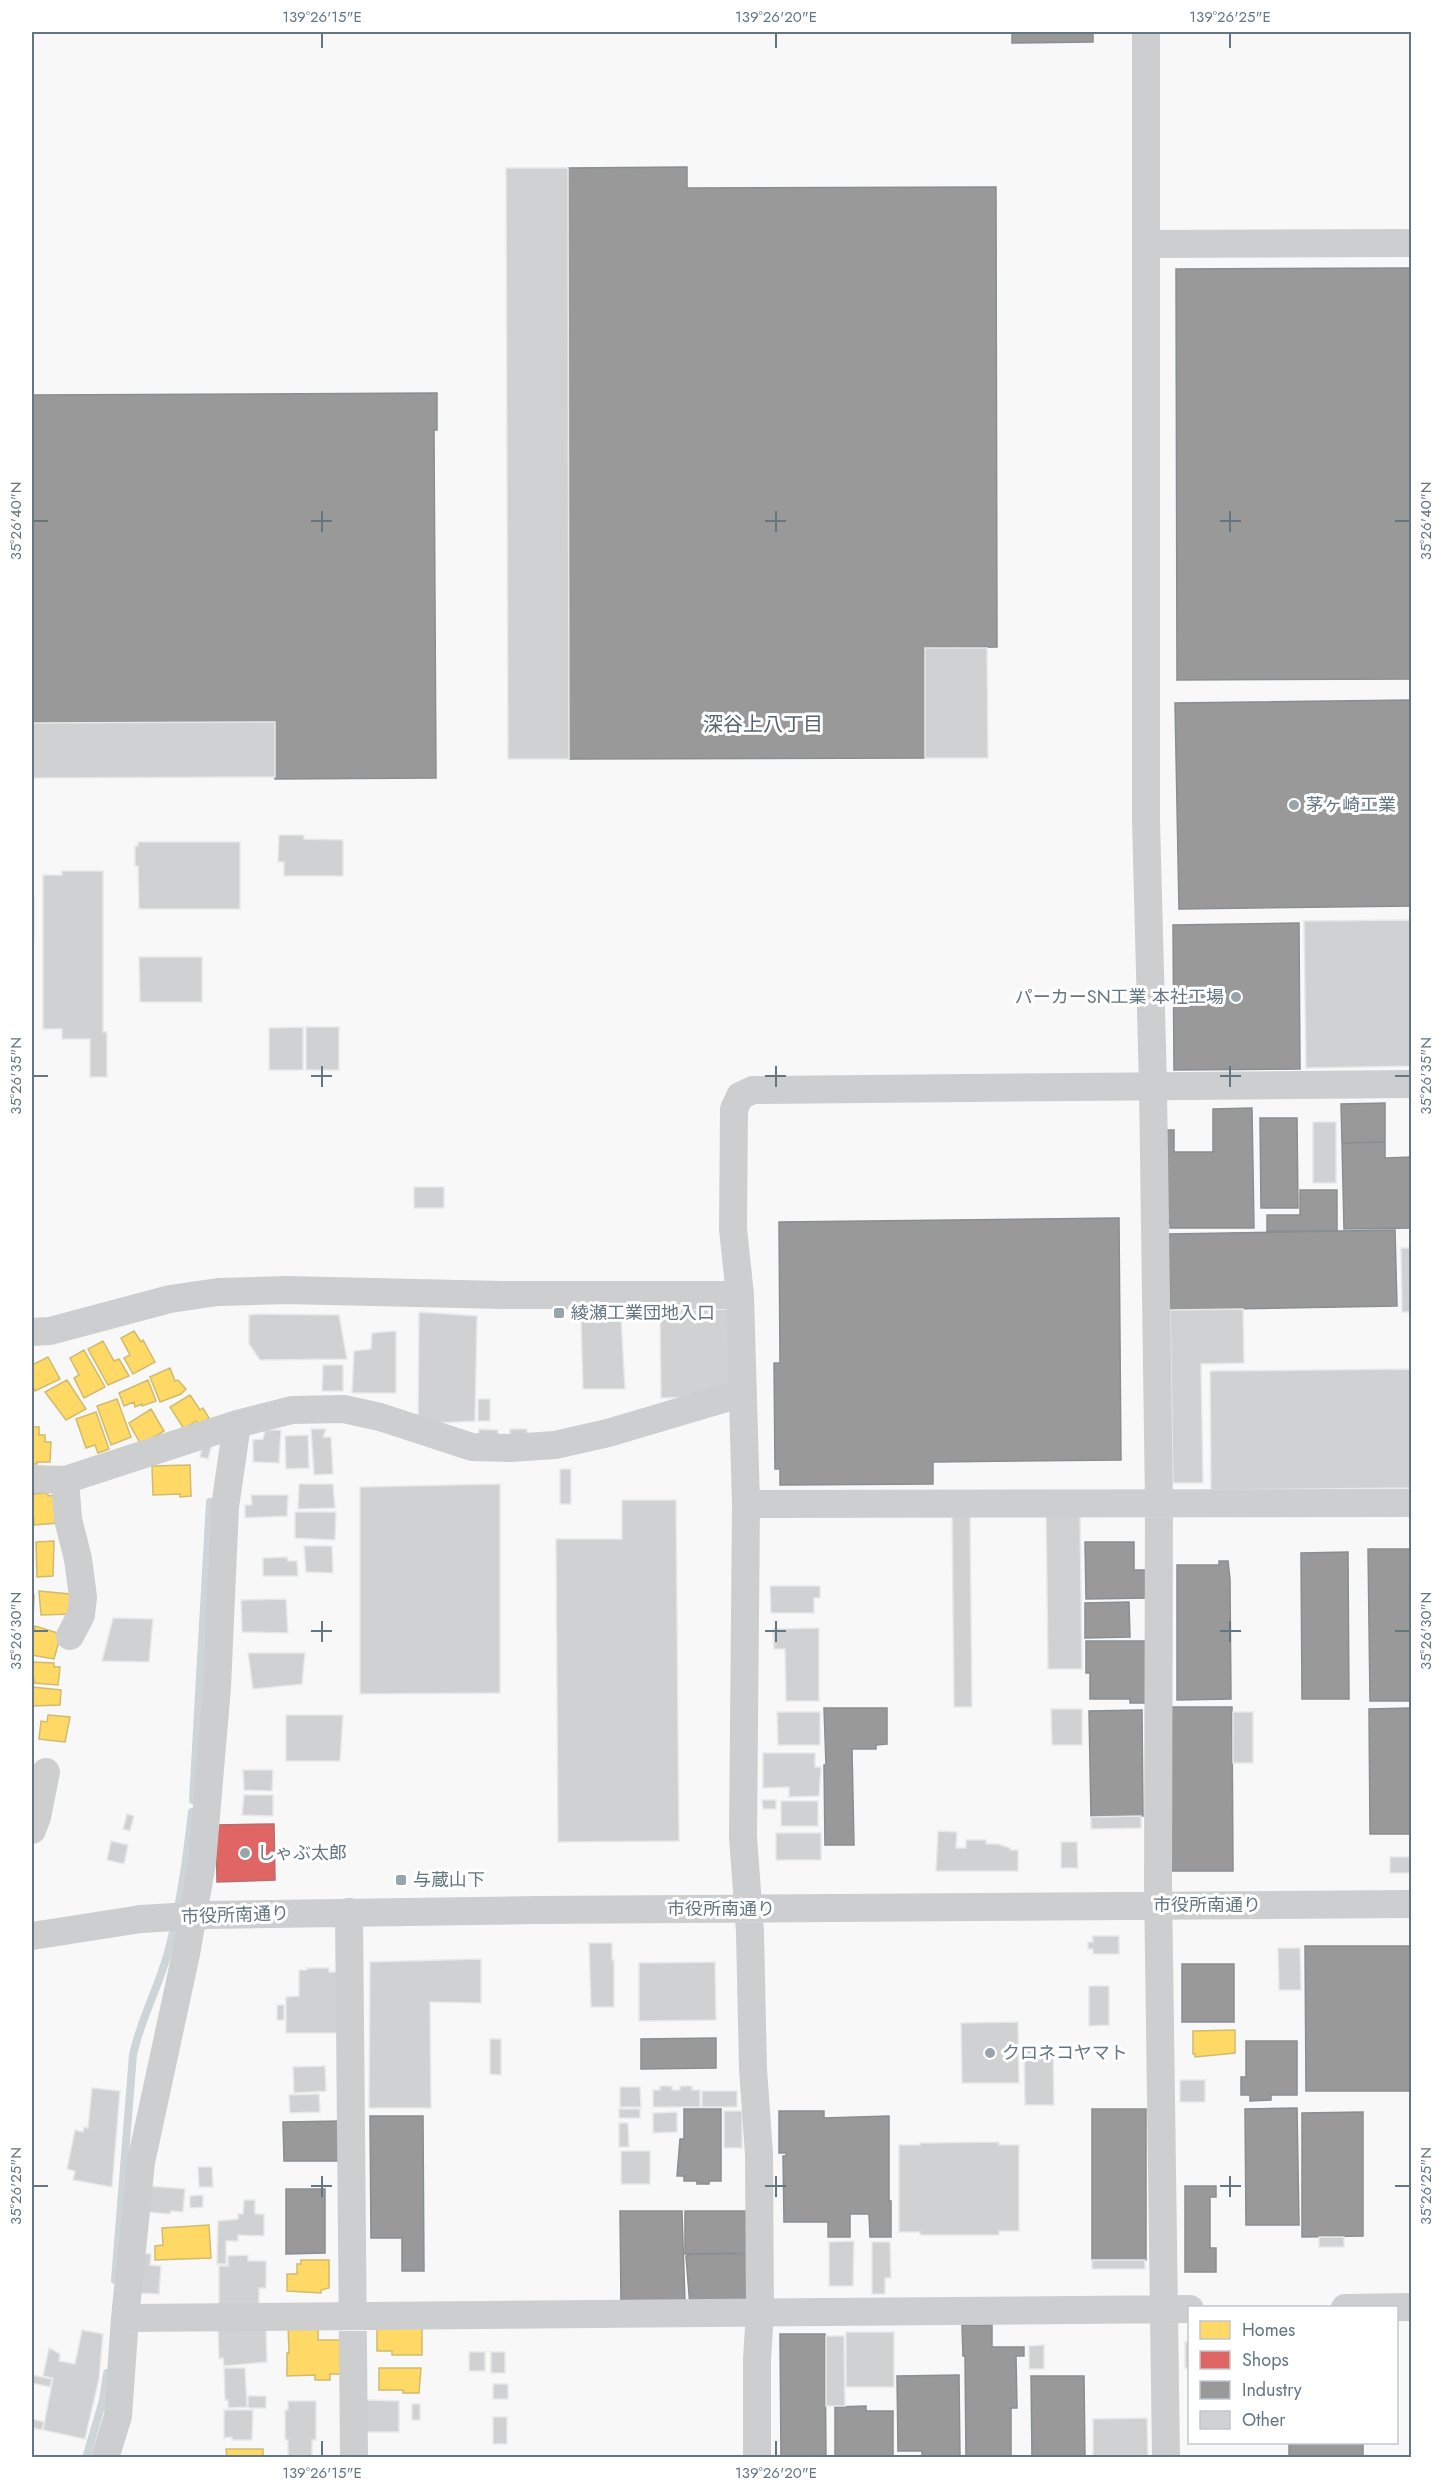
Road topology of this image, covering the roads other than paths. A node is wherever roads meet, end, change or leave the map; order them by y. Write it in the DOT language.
graph roads {
  1 [pos="1146,32"];
  2 [pos="1412,243"];
  3 [pos="1146,244"];
  4 [pos="1412,1084"];
  5 [pos="1153,1086"];
  6 [pos="740,1295"];
  7 [pos="32,1332"];
  8 [pos="743,1393"];
  9 [pos="237,1424"];
  10 [pos="32,1479"];
  11 [pos="65,1480"];
  12 [pos="1412,1503"];
  13 [pos="746,1504"];
  14 [pos="1159,1504"];
  15 [pos="70,1636"];
  16 [pos="46,1772"];
  17 [pos="32,1830"];
  18 [pos="1412,1904"];
  19 [pos="1158,1905"];
  20 [pos="748,1908"];
  21 [pos="349,1912"];
  22 [pos="32,1936"];
  23 [pos="1177,2309"];
  24 [pos="760,2311"];
  25 [pos="353,2316"];
  26 [pos="125,2318"];
  27 [pos="105,2457"];
  28 [pos="354,2457"];
  29 [pos="757,2457"];
  30 [pos="1166,2457"];
  1 -- 3 [label="street"];
  2 -- 3 [label="street"];
  3 -- 5 [label="street"];
  4 -- 5 [label="street"];
  5 -- 6 [label="street"];
  5 -- 14 [label="street"];
  6 -- 7 [label="street"];
  6 -- 8 [label="street"];
  8 -- 9 [label="street"];
  8 -- 13 [label="street"];
  9 -- 11 [label="street"];
  9 -- 26 [label="street"];
  10 -- 11 [label="street"];
  11 -- 15 [label="street"];
  12 -- 14 [label="street"];
  13 -- 14 [label="street"];
  13 -- 20 [label="street"];
  14 -- 19 [label="street"];
  16 -- 17 [label="street"];
  18 -- 19 [label="street, 市役所南通り"];
  19 -- 20 [label="street, 市役所南通り"];
  19 -- 23 [label="street"];
  20 -- 21 [label="street, 市役所南通り"];
  20 -- 24 [label="street"];
  21 -- 22 [label="street, 市役所南通り, bridge"];
  21 -- 25 [label="street"];
  23 -- 24 [label="street"];
  23 -- 30 [label="street"];
  24 -- 25 [label="street"];
  24 -- 29 [label="street"];
  25 -- 26 [label="street"];
  25 -- 28 [label="street"];
  26 -- 27 [label="street"];
}
